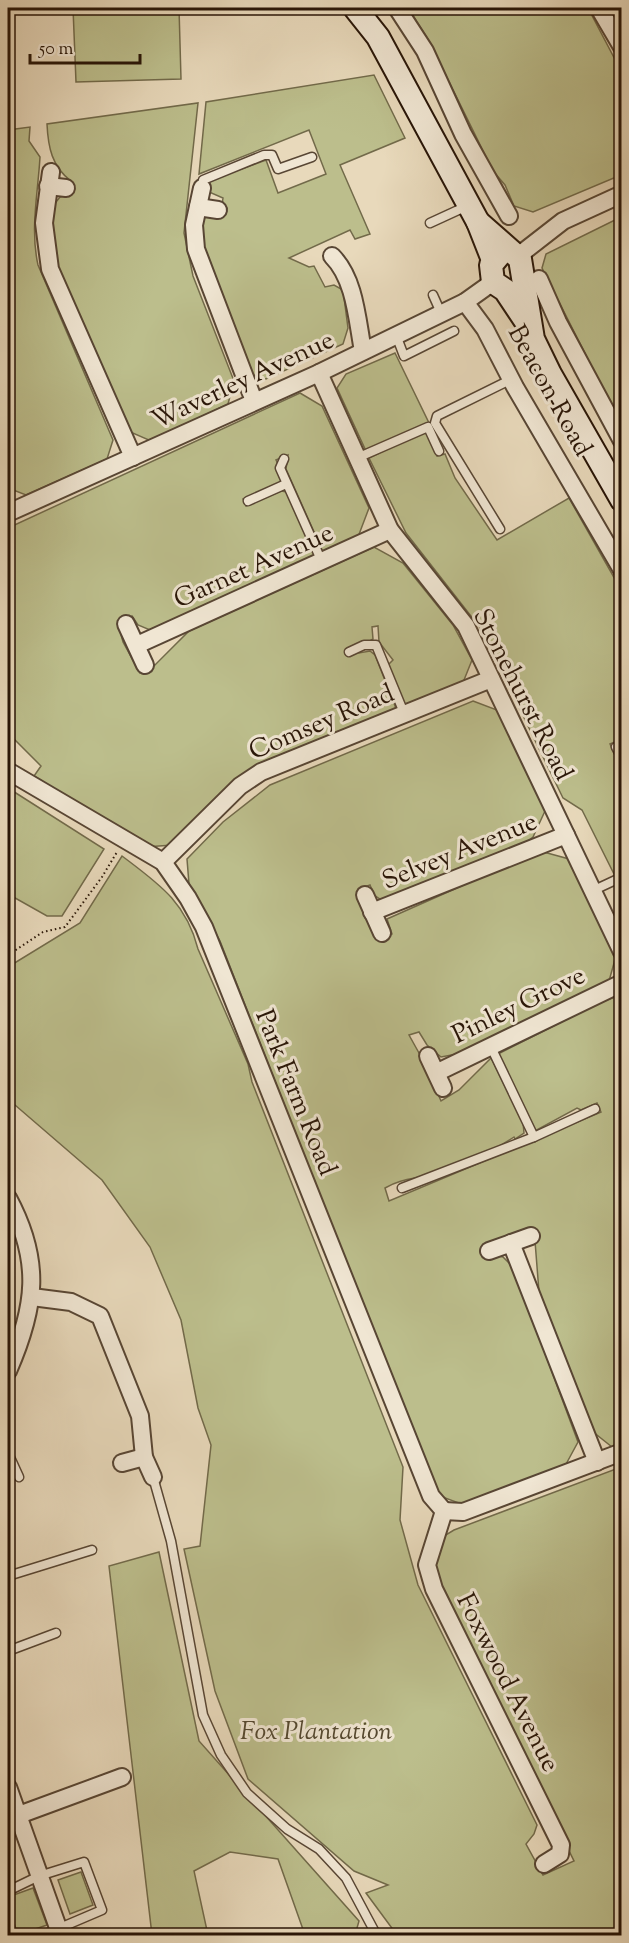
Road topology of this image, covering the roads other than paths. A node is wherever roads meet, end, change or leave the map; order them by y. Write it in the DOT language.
graph roads {
  1 [pos="355,8"];
  2 [pos="398,8"];
  3 [pos="599,8"];
  4 [pos="621,45"];
  5 [pos="312,157"];
  6 [pos="202,188"];
  7 [pos="66,189"];
  8 [pos="621,194"];
  9 [pos="198,207"];
  10 [pos="218,210"];
  11 [pos="473,214"];
  12 [pos="509,216"];
  13 [pos="430,223"];
  14 [pos="332,256"];
  15 [pos="512,271"];
  16 [pos="433,295"];
  17 [pos="465,302"];
  18 [pos="441,313"];
  19 [pos="454,332"];
  20 [pos="396,335"];
  21 [pos="363,351"];
  22 [pos="319,373"];
  23 [pos="512,379"];
  24 [pos="254,400"];
  25 [pos="621,441"];
  26 [pos="439,451"];
  27 [pos="133,457"];
  28 [pos="357,458"];
  29 [pos="284,459"];
  30 [pos="286,484"];
  31 [pos="621,500"];
  32 [pos="248,501"];
  33 [pos="8,511"];
  34 [pos="500,529"];
  35 [pos="390,530"];
  36 [pos="322,563"];
  37 [pos="621,570"];
  38 [pos="126,624"];
  39 [pos="137,645"];
  40 [pos="348,652"];
  41 [pos="146,665"];
  42 [pos="491,679"];
  43 [pos="405,713"];
  44 [pos="616,747"];
  45 [pos="621,758"];
  46 [pos="8,771"];
  47 [pos="566,835"];
  48 [pos="163,862"];
  49 [pos="621,877"];
  50 [pos="592,891"];
  51 [pos="365,895"];
  52 [pos="372,912"];
  53 [pos="382,933"];
  54 [pos="621,952"];
  55 [pos="621,983"];
  56 [pos="489,1045"];
  57 [pos="428,1056"];
  58 [pos="595,1109"];
  59 [pos="534,1137"];
  60 [pos="402,1188"];
  61 [pos="8,1198"];
  62 [pos="531,1236"];
  63 [pos="511,1243"];
  64 [pos="489,1251"];
  65 [pos="32,1297"];
  66 [pos="8,1371"];
  67 [pos="621,1452"];
  68 [pos="8,1453"];
  69 [pos="144,1457"];
  70 [pos="597,1462"];
  71 [pos="122,1463"];
  72 [pos="153,1477"];
  73 [pos="19,1478"];
  74 [pos="444,1511"];
  75 [pos="92,1550"];
  76 [pos="8,1576"];
  77 [pos="56,1633"];
  78 [pos="8,1651"];
  79 [pos="122,1777"];
  80 [pos="8,1787"];
  81 [pos="13,1817"];
  82 [pos="544,1864"];
  83 [pos="39,1876"];
  84 [pos="8,1891"];
  85 [pos="60,1933"];
  86 [pos="41,1935"];
  87 [pos="377,1935"];
  1 -- 11 [label="main road, Beacon Road"];
  2 -- 12 [label="street"];
  3 -- 4 [label="street"];
  5 -- 6 [label="lane"];
  6 -- 9 [label="street"];
  7 -- 27 [label="street"];
  8 -- 15 [label="street, Waverley Avenue"];
  9 -- 10 [label="street"];
  9 -- 24 [label="street"];
  11 -- 13 [label="lane"];
  11 -- 15 [label="main road, Beacon Road"];
  14 -- 21 [label="street"];
  15 -- 17 [label="street, Waverley Avenue"];
  15 -- 25 [label="street, Beacon Road"];
  15 -- 31 [label="main road, Beacon Road"];
  16 -- 18 [label="lane"];
  17 -- 18 [label="street, Waverley Avenue"];
  17 -- 23 [label="street, Beacon Road"];
  18 -- 20 [label="street, Waverley Avenue"];
  19 -- 20 [label="lane"];
  20 -- 21 [label="street, Waverley Avenue"];
  21 -- 22 [label="street, Waverley Avenue"];
  22 -- 24 [label="street, Waverley Avenue"];
  22 -- 28 [label="street, Stonehurst Road"];
  23 -- 34 [label="lane"];
  23 -- 37 [label="street, Beacon Road"];
  24 -- 27 [label="street, Waverley Avenue"];
  26 -- 28 [label="lane"];
  27 -- 33 [label="street, Waverley Avenue"];
  28 -- 35 [label="street, Stonehurst Road"];
  29 -- 30 [label="lane"];
  30 -- 32 [label="lane"];
  30 -- 36 [label="lane"];
  35 -- 36 [label="street, Garnet Avenue"];
  35 -- 42 [label="street, Stonehurst Road"];
  36 -- 39 [label="street, Garnet Avenue"];
  38 -- 39 [label="street"];
  39 -- 41 [label="street"];
  40 -- 43 [label="lane"];
  42 -- 43 [label="street, Comsey Road"];
  42 -- 47 [label="street, Stonehurst Road"];
  43 -- 48 [label="street, Comsey Road"];
  44 -- 45 [label="lane"];
  46 -- 48 [label="street, Park Farm Road"];
  47 -- 50 [label="street, Stonehurst Road"];
  47 -- 52 [label="street, Selvey Avenue"];
  48 -- 74 [label="street, Park Farm Road"];
  49 -- 50 [label="lane"];
  50 -- 54 [label="street, Stonehurst Road"];
  51 -- 52 [label="street, Selvey Avenue"];
  52 -- 53 [label="street, Selvey Avenue"];
  55 -- 56 [label="street, Pinley Grove"];
  56 -- 57 [label="street, Pinley Grove"];
  56 -- 59 [label="lane"];
  58 -- 59 [label="lane"];
  59 -- 60 [label="lane"];
  61 -- 65 [label="street"];
  62 -- 63 [label="street"];
  63 -- 64 [label="street"];
  63 -- 70 [label="street"];
  65 -- 66 [label="street"];
  65 -- 69 [label="street"];
  67 -- 70 [label="street"];
  68 -- 73 [label="lane"];
  69 -- 71 [label="street"];
  69 -- 72 [label="street"];
  70 -- 74 [label="street"];
  72 -- 87 [label="lane"];
  74 -- 82 [label="street, Foxwood Avenue"];
  75 -- 76 [label="lane"];
  77 -- 78 [label="lane"];
  79 -- 81 [label="street"];
  80 -- 81 [label="street"];
  81 -- 83 [label="street"];
  83 -- 84 [label="lane"];
  83 -- 85 [label="street"];
  83 -- 85 [label="lane"];
  85 -- 86 [label="lane"];
}
